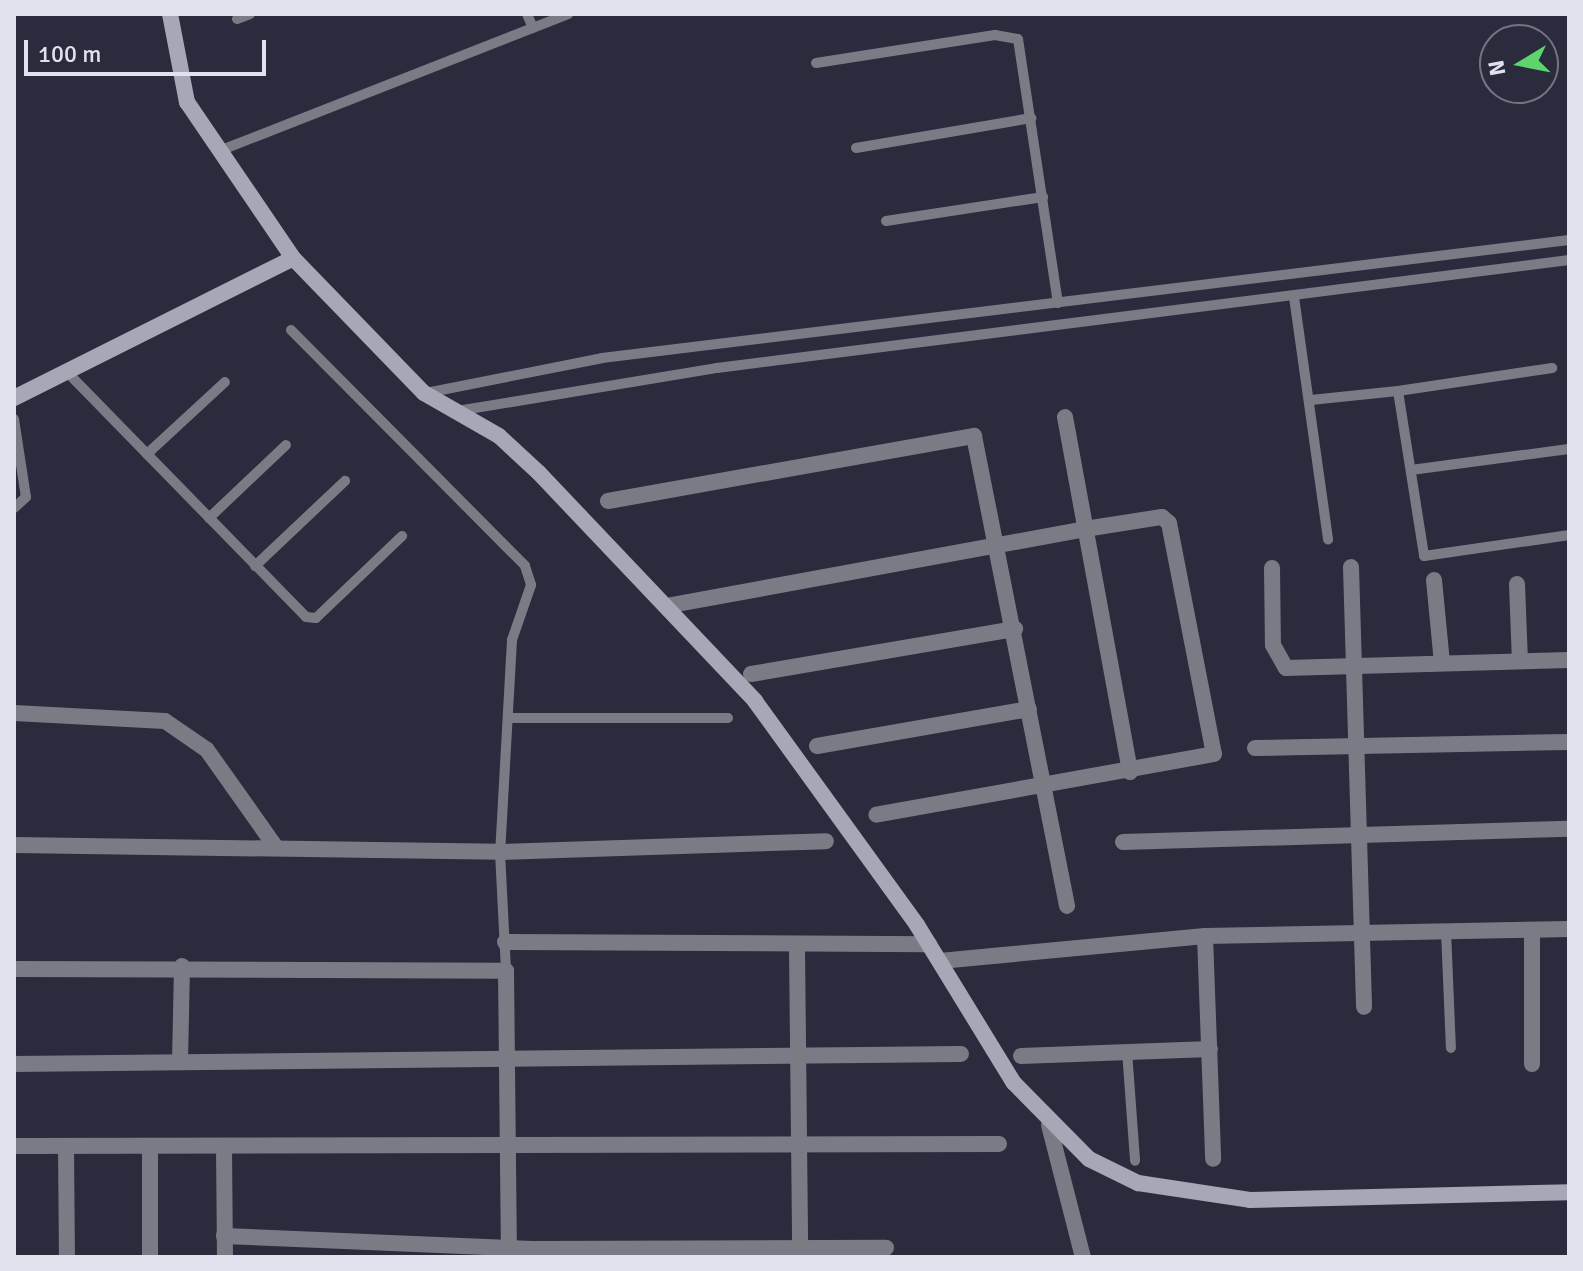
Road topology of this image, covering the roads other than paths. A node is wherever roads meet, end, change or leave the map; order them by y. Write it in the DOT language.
graph roads {
  1 [pos="170,14"];
  2 [pos="250,14"];
  3 [pos="527,14"];
  4 [pos="568,14"];
  5 [pos="237,19"];
  6 [pos="533,28"];
  7 [pos="816,63"];
  8 [pos="1031,118"];
  9 [pos="856,148"];
  10 [pos="219,151"];
  11 [pos="1043,197"];
  12 [pos="886,221"];
  13 [pos="1569,240"];
  14 [pos="293,258"];
  15 [pos="1569,260"];
  16 [pos="1294,297"];
  17 [pos="1058,303"];
  18 [pos="291,330"];
  19 [pos="1552,368"];
  20 [pos="67,372"];
  21 [pos="225,382"];
  22 [pos="1398,391"];
  23 [pos="424,393"];
  24 [pos="14,398"];
  25 [pos="1311,400"];
  26 [pos="456,411"];
  27 [pos="1065,417"];
  28 [pos="14,419"];
  29 [pos="286,445"];
  30 [pos="1569,449"];
  31 [pos="147,454"];
  32 [pos="1411,470"];
  33 [pos="345,481"];
  34 [pos="608,501"];
  35 [pos="14,508"];
  36 [pos="209,518"];
  37 [pos="1085,529"];
  38 [pos="1569,535"];
  39 [pos="402,536"];
  40 [pos="1328,540"];
  41 [pos="997,546"];
  42 [pos="255,566"];
  43 [pos="1351,567"];
  44 [pos="1272,568"];
  45 [pos="1434,580"];
  46 [pos="1517,584"];
  47 [pos="666,606"];
  48 [pos="1015,629"];
  49 [pos="1569,660"];
  50 [pos="1520,661"];
  51 [pos="1442,663"];
  52 [pos="1356,666"];
  53 [pos="751,674"];
  54 [pos="1029,709"];
  55 [pos="14,713"];
  56 [pos="511,718"];
  57 [pos="728,718"];
  58 [pos="1569,742"];
  59 [pos="1356,745"];
  60 [pos="817,746"];
  61 [pos="1255,748"];
  62 [pos="1130,772"];
  63 [pos="1044,787"];
  64 [pos="876,815"];
  65 [pos="1569,829"];
  66 [pos="1357,838"];
  67 [pos="826,841"];
  68 [pos="1123,842"];
  69 [pos="14,845"];
  70 [pos="275,846"];
  71 [pos="500,852"];
  72 [pos="1067,906"];
  73 [pos="1569,929"];
  74 [pos="1532,930"];
  75 [pos="1446,931"];
  76 [pos="1363,932"];
  77 [pos="1205,936"];
  78 [pos="505,942"];
  79 [pos="929,944"];
  80 [pos="797,947"];
  81 [pos="940,961"];
  82 [pos="182,966"];
  83 [pos="14,969"];
  84 [pos="506,971"];
  85 [pos="1364,1007"];
  86 [pos="1451,1048"];
  87 [pos="1210,1049"];
  88 [pos="1127,1051"];
  89 [pos="961,1054"];
  90 [pos="1021,1056"];
  91 [pos="510,1057"];
  92 [pos="797,1058"];
  93 [pos="180,1062"];
  94 [pos="14,1064"];
  95 [pos="1532,1064"];
  96 [pos="1049,1125"];
  97 [pos="999,1144"];
  98 [pos="14,1146"];
  99 [pos="150,1146"];
  100 [pos="224,1146"];
  101 [pos="509,1146"];
  102 [pos="66,1147"];
  103 [pos="800,1147"];
  104 [pos="1213,1159"];
  105 [pos="1135,1161"];
  106 [pos="1569,1192"];
  107 [pos="224,1236"];
  108 [pos="800,1248"];
  109 [pos="886,1248"];
  110 [pos="509,1251"];
  111 [pos="67,1257"];
  112 [pos="150,1257"];
  113 [pos="225,1257"];
  114 [pos="1083,1257"];
  1 -- 10 [label="street"];
  2 -- 5 [label="lane"];
  3 -- 6 [label="lane"];
  4 -- 6 [label="lane"];
  6 -- 10 [label="lane"];
  7 -- 8 [label="lane"];
  8 -- 9 [label="lane"];
  8 -- 11 [label="lane"];
  10 -- 14 [label="street"];
  11 -- 12 [label="lane"];
  11 -- 17 [label="lane"];
  13 -- 17 [label="lane"];
  14 -- 20 [label="street"];
  14 -- 23 [label="street"];
  15 -- 16 [label="lane"];
  16 -- 25 [label="lane"];
  16 -- 26 [label="lane"];
  17 -- 23 [label="lane"];
  18 -- 56 [label="lane"];
  19 -- 22 [label="lane"];
  20 -- 24 [label="street"];
  20 -- 31 [label="lane"];
  21 -- 31 [label="lane"];
  22 -- 25 [label="lane"];
  22 -- 32 [label="lane"];
  23 -- 26 [label="street"];
  25 -- 40 [label="lane"];
  26 -- 47 [label="street"];
  27 -- 37 [label="street"];
  28 -- 35 [label="lane"];
  29 -- 36 [label="lane"];
  30 -- 32 [label="lane"];
  31 -- 36 [label="lane"];
  32 -- 38 [label="lane"];
  33 -- 42 [label="lane"];
  34 -- 41 [label="street"];
  36 -- 42 [label="lane"];
  37 -- 41 [label="street"];
  37 -- 62 [label="street"];
  37 -- 62 [label="street"];
  39 -- 42 [label="lane"];
  41 -- 47 [label="street"];
  41 -- 48 [label="street"];
  43 -- 52 [label="street"];
  44 -- 52 [label="street"];
  45 -- 51 [label="street"];
  46 -- 50 [label="street"];
  47 -- 79 [label="street"];
  48 -- 53 [label="street"];
  48 -- 54 [label="street"];
  49 -- 50 [label="street"];
  50 -- 51 [label="street"];
  51 -- 52 [label="street"];
  52 -- 59 [label="street"];
  54 -- 60 [label="street"];
  54 -- 63 [label="street"];
  55 -- 70 [label="street"];
  56 -- 57 [label="lane"];
  56 -- 71 [label="lane"];
  58 -- 59 [label="street"];
  59 -- 61 [label="street"];
  59 -- 66 [label="street"];
  62 -- 63 [label="street"];
  63 -- 64 [label="street"];
  63 -- 72 [label="street"];
  65 -- 66 [label="street"];
  66 -- 68 [label="street"];
  66 -- 76 [label="street"];
  67 -- 71 [label="street"];
  69 -- 70 [label="street"];
  70 -- 71 [label="street"];
  71 -- 78 [label="lane"];
  73 -- 74 [label="street"];
  74 -- 75 [label="street"];
  74 -- 95 [label="street"];
  75 -- 76 [label="street"];
  75 -- 86 [label="lane"];
  76 -- 77 [label="street"];
  76 -- 85 [label="street"];
  77 -- 81 [label="street"];
  77 -- 87 [label="street"];
  78 -- 80 [label="street"];
  78 -- 84 [label="lane"];
  79 -- 80 [label="street"];
  79 -- 81 [label="street"];
  80 -- 92 [label="street"];
  81 -- 96 [label="street"];
  82 -- 83 [label="street"];
  82 -- 84 [label="street"];
  82 -- 93 [label="street"];
  84 -- 91 [label="street"];
  87 -- 88 [label="street"];
  87 -- 104 [label="street"];
  88 -- 90 [label="street"];
  88 -- 105 [label="lane"];
  89 -- 92 [label="street"];
  91 -- 92 [label="street"];
  91 -- 93 [label="street"];
  91 -- 101 [label="street"];
  92 -- 103 [label="street"];
  93 -- 94 [label="street"];
  96 -- 106 [label="street"];
  96 -- 114 [label="street"];
  97 -- 103 [label="street"];
  98 -- 102 [label="street"];
  99 -- 100 [label="street"];
  99 -- 102 [label="street"];
  99 -- 112 [label="street"];
  100 -- 101 [label="street"];
  100 -- 107 [label="street"];
  101 -- 103 [label="street"];
  101 -- 110 [label="street"];
  102 -- 111 [label="street"];
  103 -- 108 [label="street"];
  107 -- 110 [label="street"];
  107 -- 113 [label="street"];
  108 -- 109 [label="street"];
  108 -- 110 [label="street"];
}
